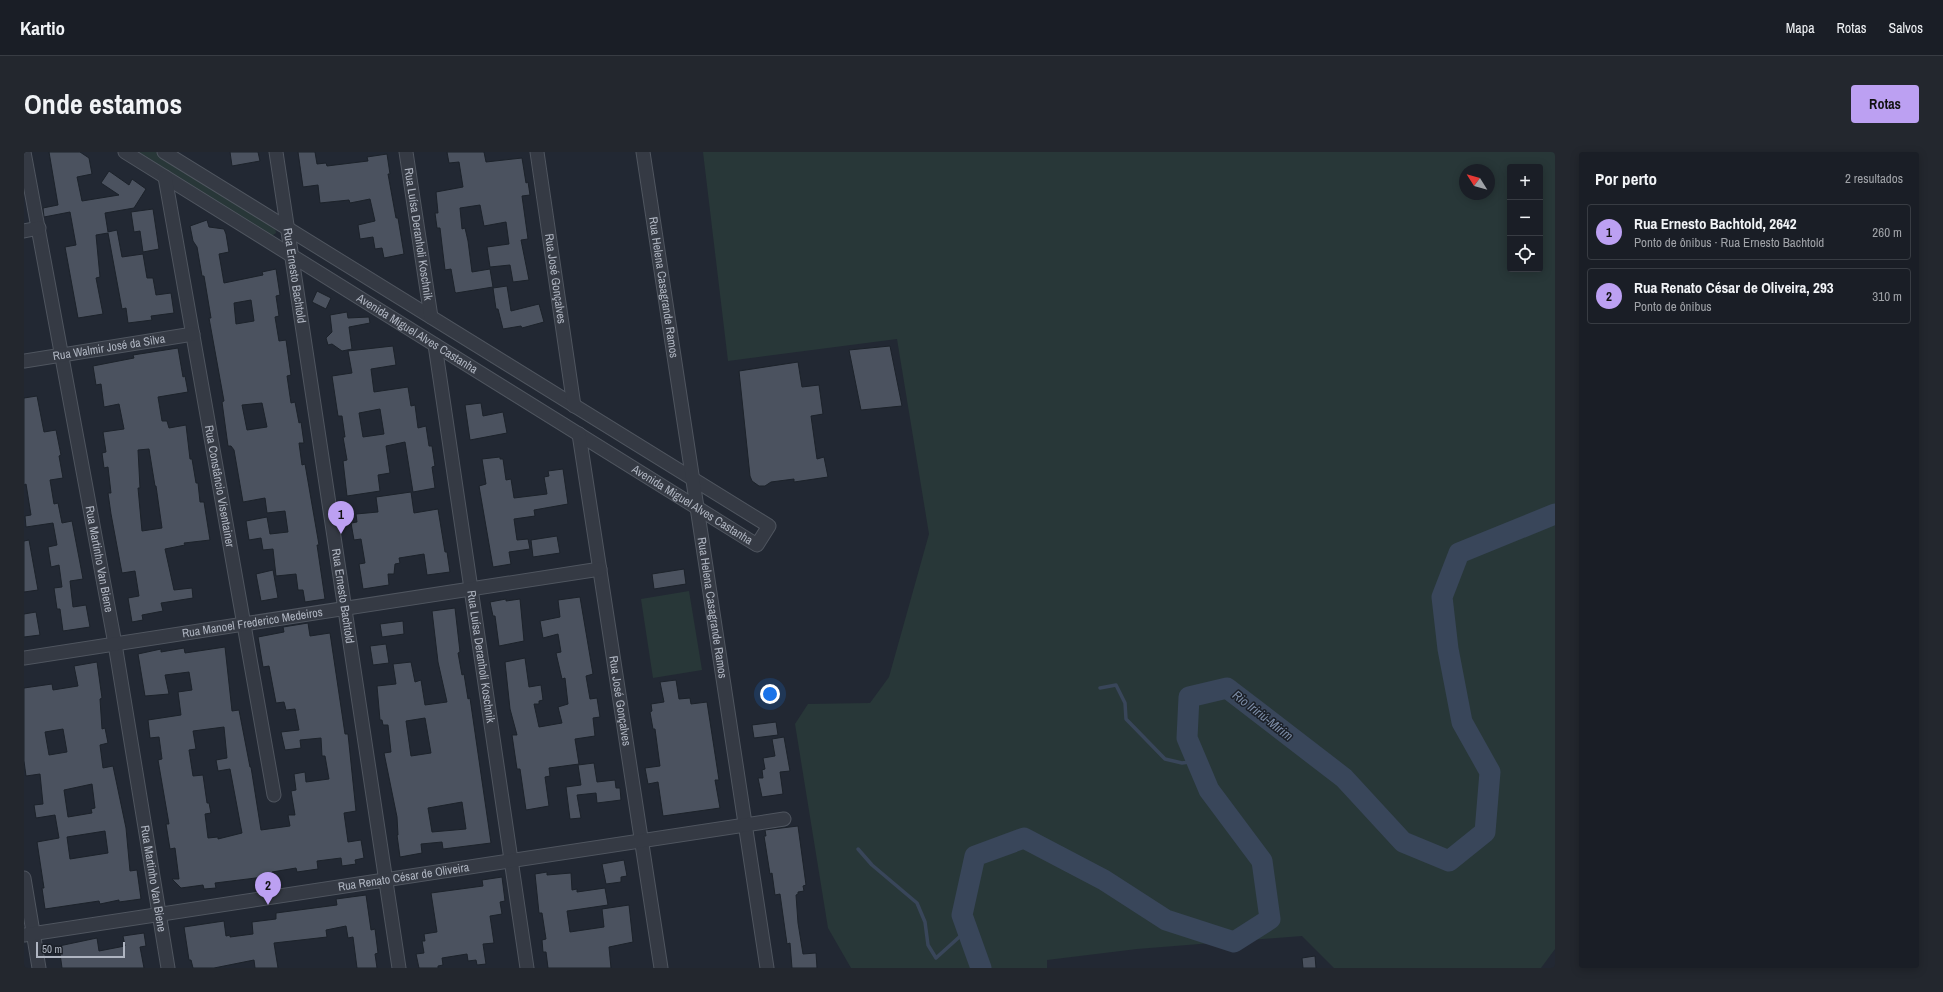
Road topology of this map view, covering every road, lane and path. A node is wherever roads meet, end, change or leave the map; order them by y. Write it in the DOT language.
graph roads {
  1 [pos="24,152"];
  2 [pos="125,152"];
  3 [pos="164,152"];
  4 [pos="276,152"];
  5 [pos="406,152"];
  6 [pos="537,152"];
  7 [pos="644,152"];
  8 [pos="165,177"];
  9 [pos="39,228"];
  10 [pos="288,228"];
  11 [pos="24,231"];
  12 [pos="292,257"];
  13 [pos="431,317"];
  14 [pos="193,334"];
  15 [pos="435,346"];
  16 [pos="62,355"];
  17 [pos="24,360"];
  18 [pos="574,406"];
  19 [pos="579,434"];
  20 [pos="693,478"];
  21 [pos="697,508"];
  22 [pos="600,569"];
  23 [pos="471,589"];
  24 [pos="345,609"];
  25 [pos="244,624"];
  26 [pos="116,644"];
  27 [pos="24,658"];
  28 [pos="274,794"];
  29 [pos="784,819"];
  30 [pos="745,825"];
  31 [pos="642,841"];
  32 [pos="511,861"];
  33 [pos="24,878"];
  34 [pos="386,880"];
  35 [pos="160,915"];
  36 [pos="29,934"];
  37 [pos="39,968"];
  38 [pos="168,968"];
  39 [pos="399,968"];
  40 [pos="527,968"];
  41 [pos="661,968"];
  42 [pos="767,968"];
  1 -- 9 [label="street, Rua Martinho Van Biene"];
  2 -- 8 [label="street, Avenida Miguel Alves Castanha"];
  3 -- 10 [label="street, Avenida Miguel Alves Castanha"];
  4 -- 10 [label="street, Rua Ernesto Bachtold"];
  5 -- 13 [label="street, Rua Luísa Deranholi Koschnik"];
  6 -- 18 [label="street, Rua José Gonçalves"];
  7 -- 20 [label="street, Rua Helena Casagrande Ramos"];
  8 -- 12 [label="street, Avenida Miguel Alves Castanha"];
  8 -- 14 [label="street, Rua Constâncio Visentainer"];
  9 -- 11 [label="street"];
  9 -- 16 [label="street, Rua Martinho Van Biene"];
  10 -- 12 [label="street, Rua Ernesto Bachtold"];
  10 -- 13 [label="street, Avenida Miguel Alves Castanha"];
  12 -- 15 [label="street, Avenida Miguel Alves Castanha"];
  12 -- 24 [label="street, Rua Ernesto Bachtold"];
  13 -- 18 [label="street, Avenida Miguel Alves Castanha"];
  14 -- 16 [label="street, Rua Walmir José da Silva"];
  14 -- 25 [label="street, Rua Constâncio Visentainer"];
  15 -- 19 [label="street, Avenida Miguel Alves Castanha"];
  15 -- 23 [label="street, Rua Luísa Deranholi Koschnik"];
  16 -- 17 [label="street, Rua Walmir José da Silva"];
  16 -- 26 [label="street, Rua Martinho Van Biene"];
  18 -- 20 [label="street, Avenida Miguel Alves Castanha"];
  19 -- 21 [label="street, Avenida Miguel Alves Castanha"];
  19 -- 22 [label="street, Rua José Gonçalves"];
  20 -- 21 [label="street, Rua Helena Casagrande Ramos"];
  20 -- 21 [label="street, Avenida Miguel Alves Castanha"];
  21 -- 30 [label="street, Rua Helena Casagrande Ramos"];
  22 -- 23 [label="street, Rua Manoel Frederico Medeiros"];
  22 -- 31 [label="street, Rua José Gonçalves"];
  23 -- 24 [label="street, Rua Manoel Frederico Medeiros"];
  23 -- 32 [label="street, Rua Luísa Deranholi Koschnik"];
  24 -- 25 [label="street, Rua Manoel Frederico Medeiros"];
  24 -- 34 [label="street, Rua Ernesto Bachtold"];
  25 -- 26 [label="street, Rua Manoel Frederico Medeiros"];
  25 -- 28 [label="street, Rua Constâncio Visentainer"];
  26 -- 27 [label="street, Rua Manoel Frederico Medeiros"];
  26 -- 35 [label="street, Rua Martinho Van Biene"];
  29 -- 30 [label="street, Rua Renato César de Oliveira"];
  30 -- 31 [label="street, Rua Renato César de Oliveira"];
  30 -- 42 [label="street, Rua Helena Casagrande Ramos"];
  31 -- 32 [label="street, Rua Renato César de Oliveira"];
  31 -- 41 [label="street, Rua José Gonçalves"];
  32 -- 34 [label="street, Rua Renato César de Oliveira"];
  32 -- 40 [label="street, Rua Luísa Deranholi Koschnik"];
  33 -- 36 [label="street"];
  34 -- 35 [label="street, Rua Renato César de Oliveira"];
  34 -- 39 [label="street, Rua Ernesto Bachtold"];
  35 -- 36 [label="street, Rua Renato César de Oliveira"];
  35 -- 38 [label="street, Rua Martinho Van Biene"];
  36 -- 37 [label="street"];
}
